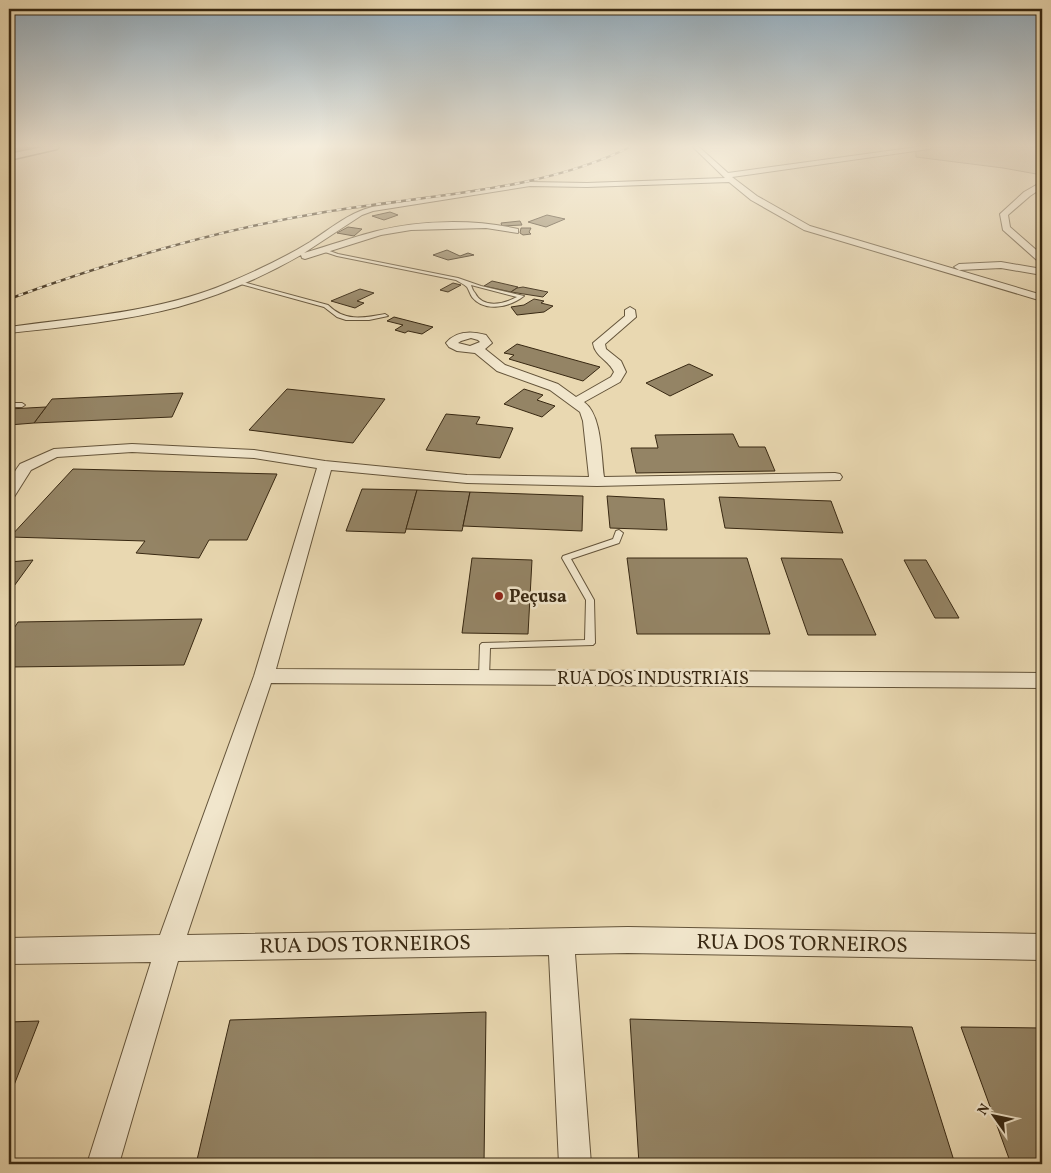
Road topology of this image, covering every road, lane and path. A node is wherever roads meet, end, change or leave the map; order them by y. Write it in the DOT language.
graph roads {
  1 [pos="418,202"];
  2 [pos="763,202"];
  3 [pos="1018,202"];
  4 [pos="515,231"];
  5 [pos="324,250"];
  6 [pos="1042,260"];
  7 [pos="278,264"];
  8 [pos="941,266"];
  9 [pos="1042,272"];
  10 [pos="458,279"];
  11 [pos="239,282"];
  12 [pos="1042,298"];
  13 [pos="630,310"];
  14 [pos="385,316"];
  15 [pos="9,330"];
  16 [pos="477,349"];
  17 [pos="577,402"];
  18 [pos="22,405"];
  19 [pos="9,406"];
  20 [pos="325,465"];
  21 [pos="835,477"];
  22 [pos="597,482"];
  23 [pos="9,494"];
  24 [pos="619,533"];
  25 [pos="264,676"];
  26 [pos="484,677"];
  27 [pos="1042,681"];
  28 [pos="561,940"];
  29 [pos="1042,947"];
  30 [pos="169,948"];
  31 [pos="9,951"];
  32 [pos="103,1164"];
  33 [pos="575,1164"];
  1 -- 7 [label="street"];
  2 -- 8 [label="street"];
  3 -- 6 [label="street"];
  4 -- 5 [label="street"];
  5 -- 7 [label="street"];
  5 -- 10 [label="lane"];
  7 -- 11 [label="street"];
  8 -- 9 [label="street"];
  8 -- 12 [label="street"];
  10 -- 10 [label="lane"];
  11 -- 14 [label="lane"];
  11 -- 15 [label="street"];
  13 -- 17 [label="street"];
  16 -- 17 [label="street"];
  17 -- 22 [label="street"];
  18 -- 19 [label="lane"];
  20 -- 22 [label="street"];
  20 -- 23 [label="street"];
  20 -- 25 [label="street"];
  21 -- 22 [label="street"];
  24 -- 26 [label="lane"];
  25 -- 26 [label="street, RUA DOS INDUSTRIAIS"];
  25 -- 30 [label="street"];
  26 -- 27 [label="street, RUA DOS INDUSTRIAIS"];
  28 -- 29 [label="street, RUA DOS TORNEIROS"];
  28 -- 30 [label="street, RUA DOS TORNEIROS"];
  28 -- 33 [label="street"];
  30 -- 31 [label="street, RUA DOS TORNEIROS"];
  30 -- 32 [label="street"];
}
